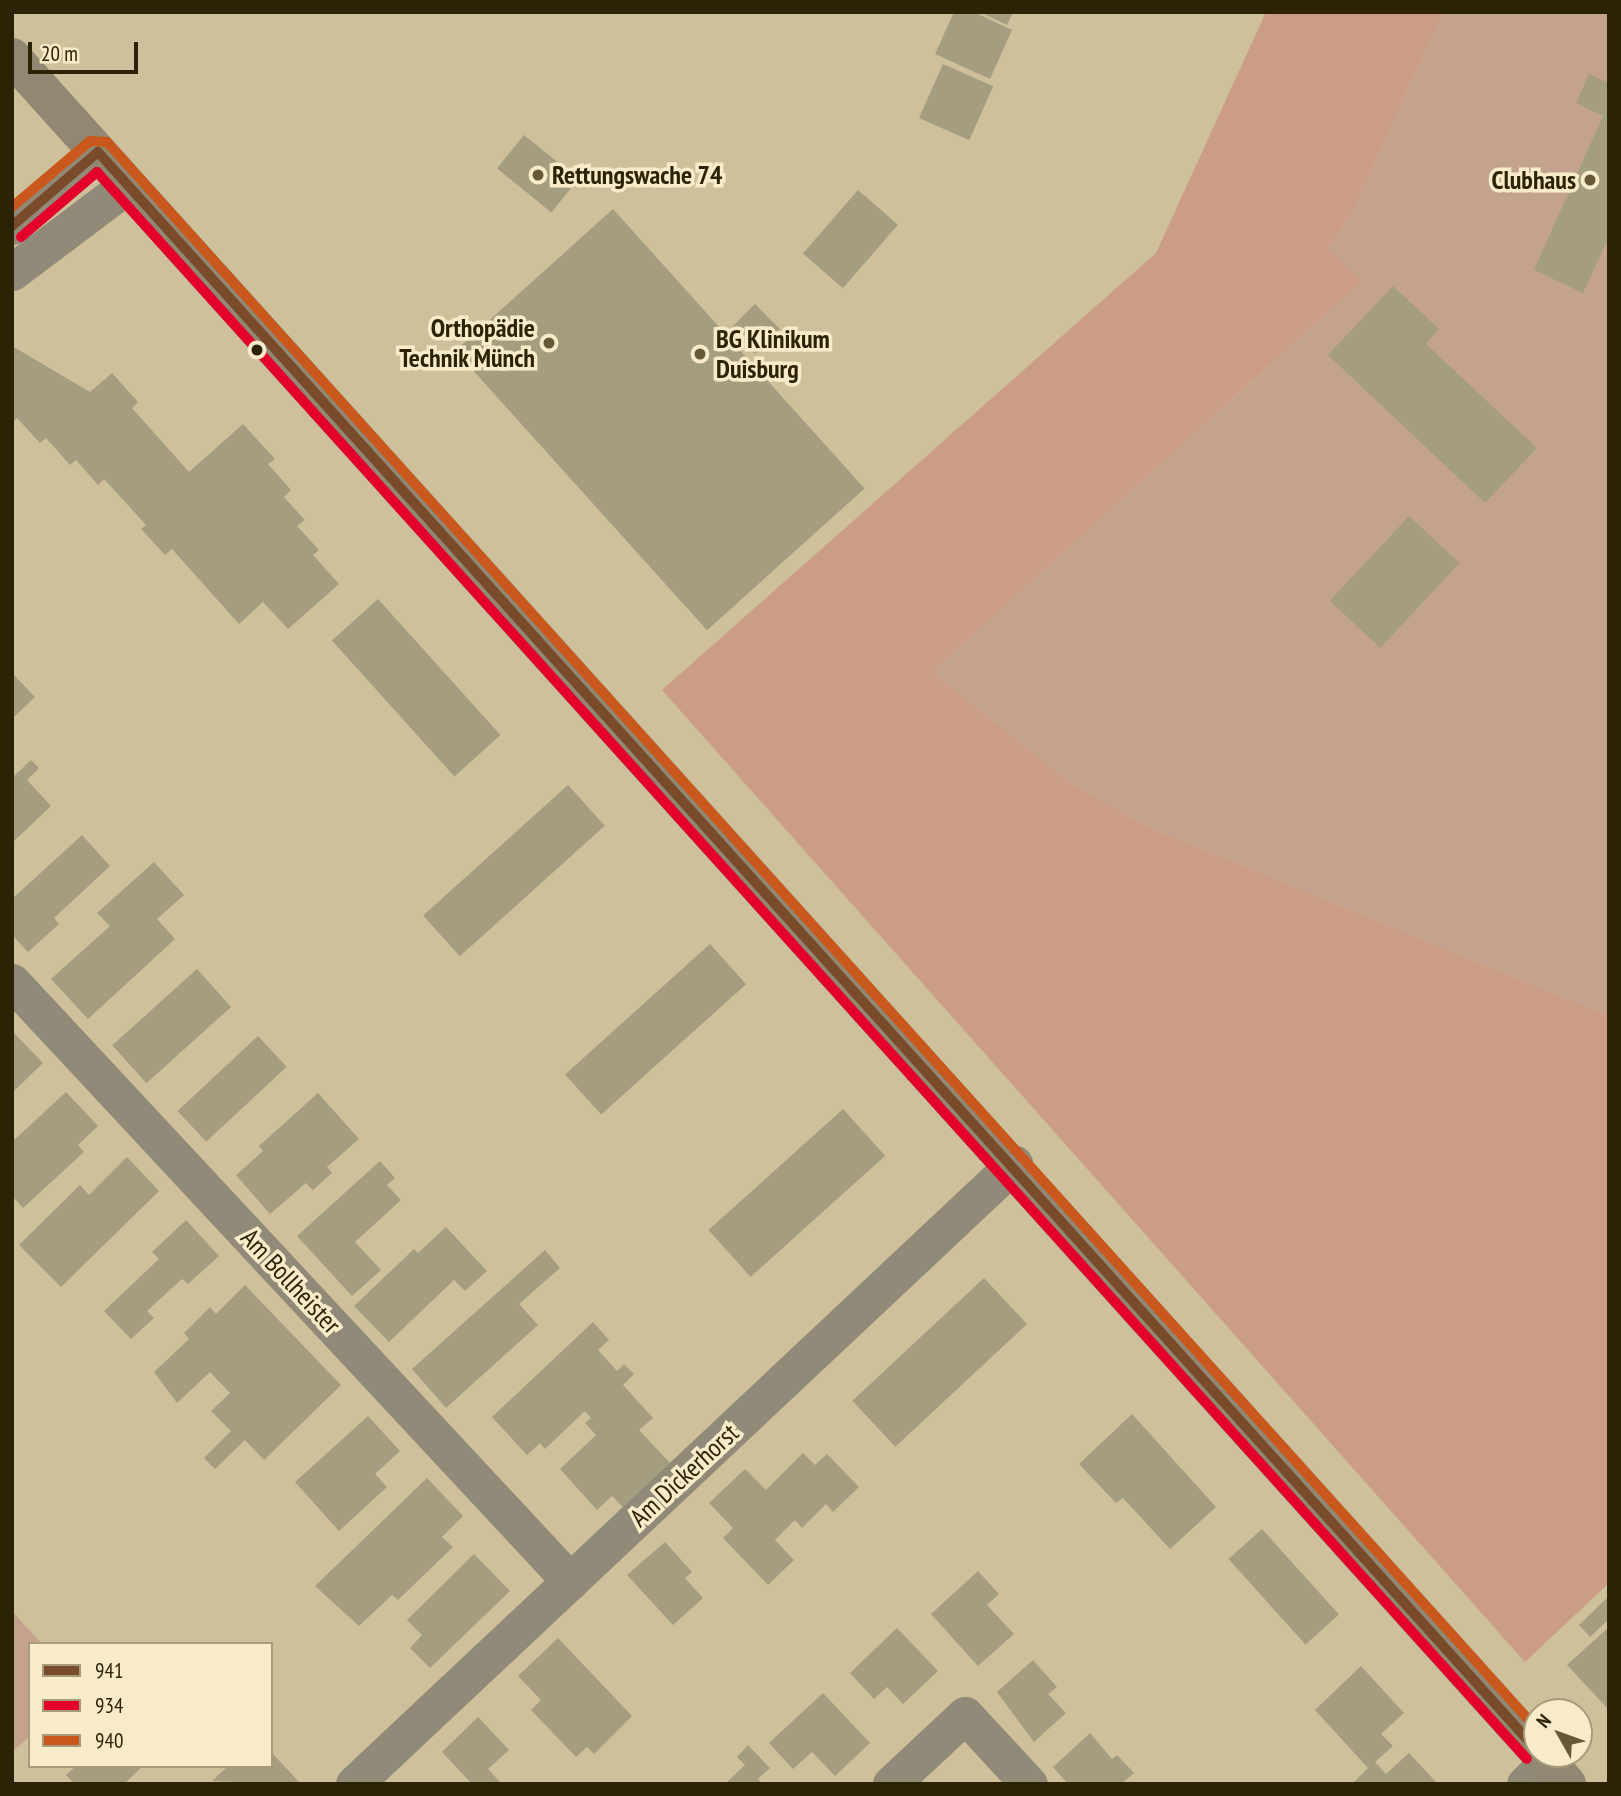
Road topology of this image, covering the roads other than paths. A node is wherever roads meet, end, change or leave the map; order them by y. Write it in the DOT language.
graph roads {
  1 [pos="12,57"];
  2 [pos="98,152"];
  3 [pos="126,186"];
  4 [pos="12,226"];
  5 [pos="12,272"];
  6 [pos="12,982"];
  7 [pos="1014,1164"];
  8 [pos="570,1581"];
  9 [pos="1523,1743"];
  10 [pos="354,1784"];
  11 [pos="891,1784"];
  12 [pos="1029,1784"];
  1 -- 2 [label="main road"];
  2 -- 3 [label="main road"];
  2 -- 4 [label="street"];
  3 -- 5 [label="street"];
  3 -- 7 [label="main road"];
  6 -- 8 [label="street, Am Bollheister"];
  7 -- 8 [label="street, Am Dickerhorst"];
  7 -- 9 [label="main road"];
  8 -- 10 [label="street, Am Dickerhorst"];
  11 -- 12 [label="street"];
}
